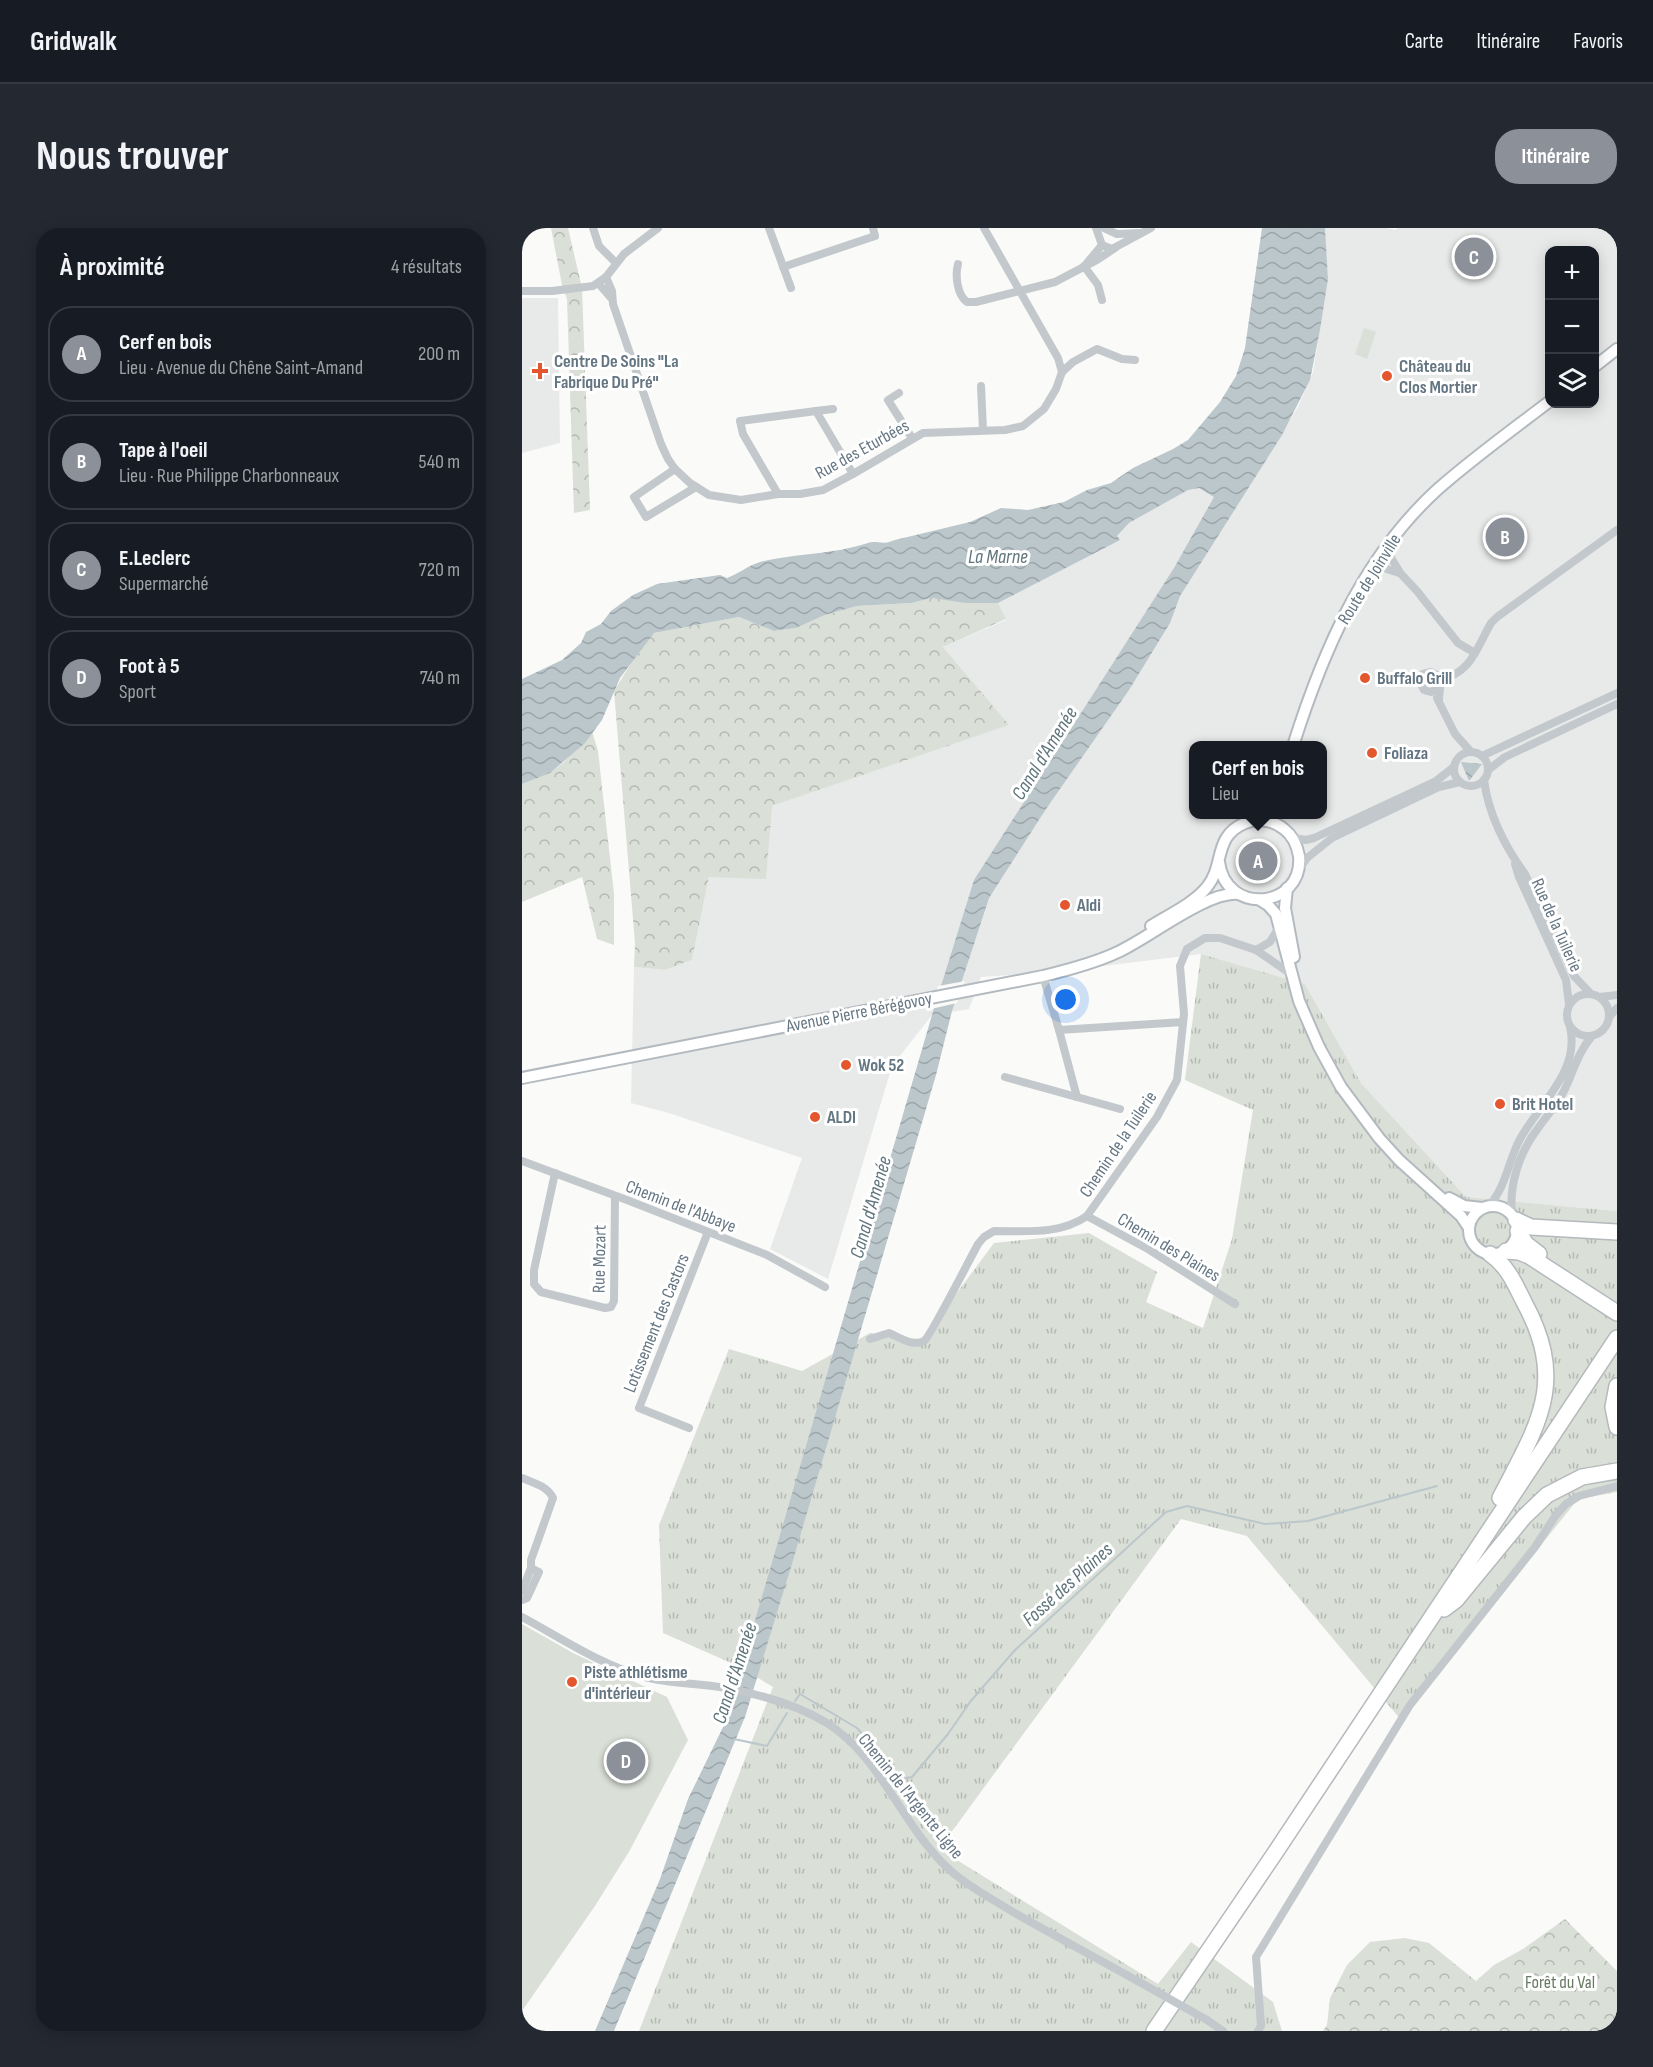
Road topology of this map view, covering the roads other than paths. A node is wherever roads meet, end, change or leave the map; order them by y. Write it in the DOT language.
graph roads {
  1 [pos="593,228"];
  2 [pos="658,228"];
  3 [pos="769,228"];
  4 [pos="873,228"];
  5 [pos="984,228"];
  6 [pos="1096,228"];
  7 [pos="1151,228"];
  8 [pos="1106,229"];
  9 [pos="1141,233"];
  10 [pos="1118,234"];
  11 [pos="1102,242"];
  12 [pos="1117,246"];
  13 [pos="616,263"];
  14 [pos="958,264"];
  15 [pos="1084,266"];
  16 [pos="783,267"];
  17 [pos="606,277"];
  18 [pos="598,283"];
  19 [pos="791,288"];
  20 [pos="522,291"];
  21 [pos="1020,291"];
  22 [pos="612,298"];
  23 [pos="1102,300"];
  24 [pos="1617,349"];
  25 [pos="1135,360"];
  26 [pos="1599,363"];
  27 [pos="1062,372"];
  28 [pos="981,386"];
  29 [pos="899,393"];
  30 [pos="1545,405"];
  31 [pos="833,409"];
  32 [pos="816,411"];
  33 [pos="983,430"];
  34 [pos="912,438"];
  35 [pos="675,469"];
  36 [pos="853,474"];
  37 [pos="696,487"];
  38 [pos="778,494"];
  39 [pos="1617,530"];
  40 [pos="1385,548"];
  41 [pos="1369,571"];
  42 [pos="1401,574"];
  43 [pos="1474,653"];
  44 [pos="1440,679"];
  45 [pos="1435,690"];
  46 [pos="1617,693"];
  47 [pos="1617,704"];
  48 [pos="1455,734"];
  49 [pos="1295,741"];
  50 [pos="1471,752"];
  51 [pos="1482,756"];
  52 [pos="1459,758"];
  53 [pos="1454,767"];
  54 [pos="1488,770"];
  55 [pos="1484,780"];
  56 [pos="1460,782"];
  57 [pos="1471,786"];
  58 [pos="1487,802"];
  59 [pos="1253,819"];
  60 [pos="1262,819"];
  61 [pos="1284,819"];
  62 [pos="1290,835"];
  63 [pos="1514,859"];
  64 [pos="1219,862"];
  65 [pos="1298,870"];
  66 [pos="1287,888"];
  67 [pos="1238,894"];
  68 [pos="1260,900"];
  69 [pos="1279,927"];
  70 [pos="1256,950"];
  71 [pos="1089,962"];
  72 [pos="1291,974"];
  73 [pos="1043,976"];
  74 [pos="1590,993"];
  75 [pos="1617,995"];
  76 [pos="1600,997"];
  77 [pos="1569,1004"];
  78 [pos="1617,1008"];
  79 [pos="1609,1017"];
  80 [pos="1184,1022"];
  81 [pos="1570,1027"];
  82 [pos="1059,1030"];
  83 [pos="1592,1036"];
  84 [pos="1005,1077"];
  85 [pos="522,1078"];
  86 [pos="1077,1097"];
  87 [pos="1120,1109"];
  88 [pos="522,1161"];
  89 [pos="555,1173"];
  90 [pos="615,1196"];
  91 [pos="1485,1207"];
  92 [pos="1087,1216"];
  93 [pos="1515,1222"];
  94 [pos="1469,1228"];
  95 [pos="708,1232"];
  96 [pos="1617,1232"];
  97 [pos="1498,1252"];
  98 [pos="825,1287"];
  99 [pos="1235,1304"];
  100 [pos="1616,1310"];
  101 [pos="1617,1338"];
  102 [pos="870,1339"];
  103 [pos="1617,1350"];
  104 [pos="1617,1386"];
  105 [pos="1617,1427"];
  106 [pos="689,1428"];
  107 [pos="1617,1471"];
  108 [pos="522,1478"];
  109 [pos="1617,1486"];
  110 [pos="1476,1549"];
  111 [pos="531,1568"];
  112 [pos="522,1591"];
  113 [pos="522,1600"];
  114 [pos="1444,1609"];
  115 [pos="522,1617"];
  116 [pos="1154,2031"];
  117 [pos="1162,2031"];
  118 [pos="1223,2031"];
  119 [pos="1258,2031"];
  1 -- 13 [label="street"];
  2 -- 13 [label="street"];
  3 -- 16 [label="street"];
  4 -- 16 [label="street"];
  5 -- 21 [label="street"];
  6 -- 11 [label="street"];
  7 -- 9 [label="street"];
  8 -- 10 [label="street"];
  8 -- 11 [label="street"];
  9 -- 10 [label="street"];
  9 -- 12 [label="street"];
  10 -- 12 [label="street"];
  11 -- 12 [label="street"];
  11 -- 15 [label="street"];
  12 -- 15 [label="street"];
  13 -- 17 [label="street"];
  14 -- 21 [label="street"];
  15 -- 21 [label="street"];
  15 -- 23 [label="street"];
  16 -- 19 [label="street"];
  17 -- 18 [label="street"];
  17 -- 22 [label="street, Rue des Eturbées"];
  18 -- 20 [label="street"];
  18 -- 22 [label="street, Rue des Eturbées"];
  21 -- 27 [label="street"];
  22 -- 35 [label="street, Rue des Eturbées"];
  24 -- 26 [label="main road"];
  25 -- 27 [label="street"];
  27 -- 33 [label="street, Rue des Eturbées"];
  28 -- 33 [label="street"];
  29 -- 34 [label="street"];
  30 -- 40 [label="main road, Route de Joinville"];
  31 -- 32 [label="street"];
  32 -- 36 [label="street"];
  32 -- 38 [label="street"];
  33 -- 34 [label="street, Rue des Eturbées"];
  34 -- 36 [label="street, Rue des Eturbées"];
  35 -- 37 [label="street, Rue des Eturbées"];
  35 -- 37 [label="street"];
  36 -- 38 [label="street, Rue des Eturbées"];
  37 -- 38 [label="street, Rue des Eturbées"];
  39 -- 43 [label="street"];
  40 -- 41 [label="main road, Route de Joinville"];
  40 -- 42 [label="street"];
  41 -- 42 [label="street"];
  41 -- 49 [label="main road, Route de Joinville"];
  42 -- 43 [label="street"];
  43 -- 44 [label="street"];
  44 -- 45 [label="street"];
  44 -- 45 [label="street"];
  45 -- 48 [label="street"];
  46 -- 51 [label="street"];
  47 -- 54 [label="street"];
  48 -- 50 [label="street"];
  48 -- 52 [label="street"];
  50 -- 51 [label="street"];
  50 -- 52 [label="street"];
  51 -- 54 [label="street"];
  52 -- 53 [label="street"];
  53 -- 56 [label="street"];
  53 -- 62 [label="street"];
  54 -- 55 [label="street"];
  55 -- 57 [label="street"];
  55 -- 58 [label="street, Rue de la Tuilerie"];
  56 -- 57 [label="street"];
  56 -- 65 [label="street"];
  57 -- 58 [label="street, Rue de la Tuilerie"];
  58 -- 63 [label="street, Rue de la Tuilerie"];
  59 -- 64 [label="main road"];
  60 -- 62 [label="main road"];
  61 -- 62 [label="main road"];
  62 -- 65 [label="main road"];
  63 -- 74 [label="street, Rue de la Tuilerie"];
  63 -- 77 [label="street, Rue de la Tuilerie"];
  64 -- 67 [label="main road"];
  64 -- 71 [label="main road"];
  65 -- 66 [label="main road"];
  66 -- 68 [label="main road"];
  66 -- 91 [label="main road"];
  67 -- 68 [label="main road"];
  67 -- 71 [label="main road"];
  68 -- 69 [label="main road"];
  69 -- 70 [label="street"];
  69 -- 72 [label="main road"];
  70 -- 72 [label="street, Chemin de la Tuilerie"];
  70 -- 80 [label="street, Chemin de la Tuilerie"];
  71 -- 73 [label="main road, Avenue Pierre Bérégovoy"];
  72 -- 94 [label="main road"];
  73 -- 82 [label="street"];
  73 -- 85 [label="main road, Avenue Pierre Bérégovoy"];
  74 -- 76 [label="street"];
  74 -- 77 [label="street"];
  75 -- 76 [label="street"];
  76 -- 79 [label="street"];
  77 -- 81 [label="street"];
  78 -- 79 [label="street"];
  79 -- 83 [label="street"];
  80 -- 82 [label="street"];
  80 -- 92 [label="street, Chemin de la Tuilerie"];
  81 -- 83 [label="street"];
  81 -- 91 [label="street"];
  82 -- 86 [label="street"];
  83 -- 93 [label="street"];
  84 -- 86 [label="street"];
  86 -- 87 [label="street"];
  88 -- 89 [label="street, Chemin de l'Abbaye"];
  89 -- 90 [label="street, Chemin de l'Abbaye"];
  89 -- 90 [label="street, Rue Mozart"];
  90 -- 95 [label="street, Chemin de l'Abbaye"];
  91 -- 93 [label="main road"];
  91 -- 94 [label="main road"];
  92 -- 99 [label="street, Chemin des Plaines"];
  92 -- 102 [label="street"];
  93 -- 96 [label="highway"];
  93 -- 97 [label="main road"];
  93 -- 100 [label="highway"];
  94 -- 97 [label="main road"];
  95 -- 98 [label="street, Chemin de l'Abbaye"];
  95 -- 106 [label="street, Lotissement des Castors"];
  97 -- 100 [label="highway"];
  97 -- 110 [label="highway"];
  101 -- 110 [label="highway"];
  103 -- 114 [label="highway"];
  104 -- 105 [label="highway"];
  107 -- 114 [label="highway"];
  108 -- 111 [label="street"];
  109 -- 119 [label="street"];
  110 -- 116 [label="highway"];
  111 -- 112 [label="street"];
  111 -- 113 [label="street"];
  114 -- 117 [label="highway"];
  115 -- 118 [label="street, Chemin de l'Argente Ligne, bridge"];
}
